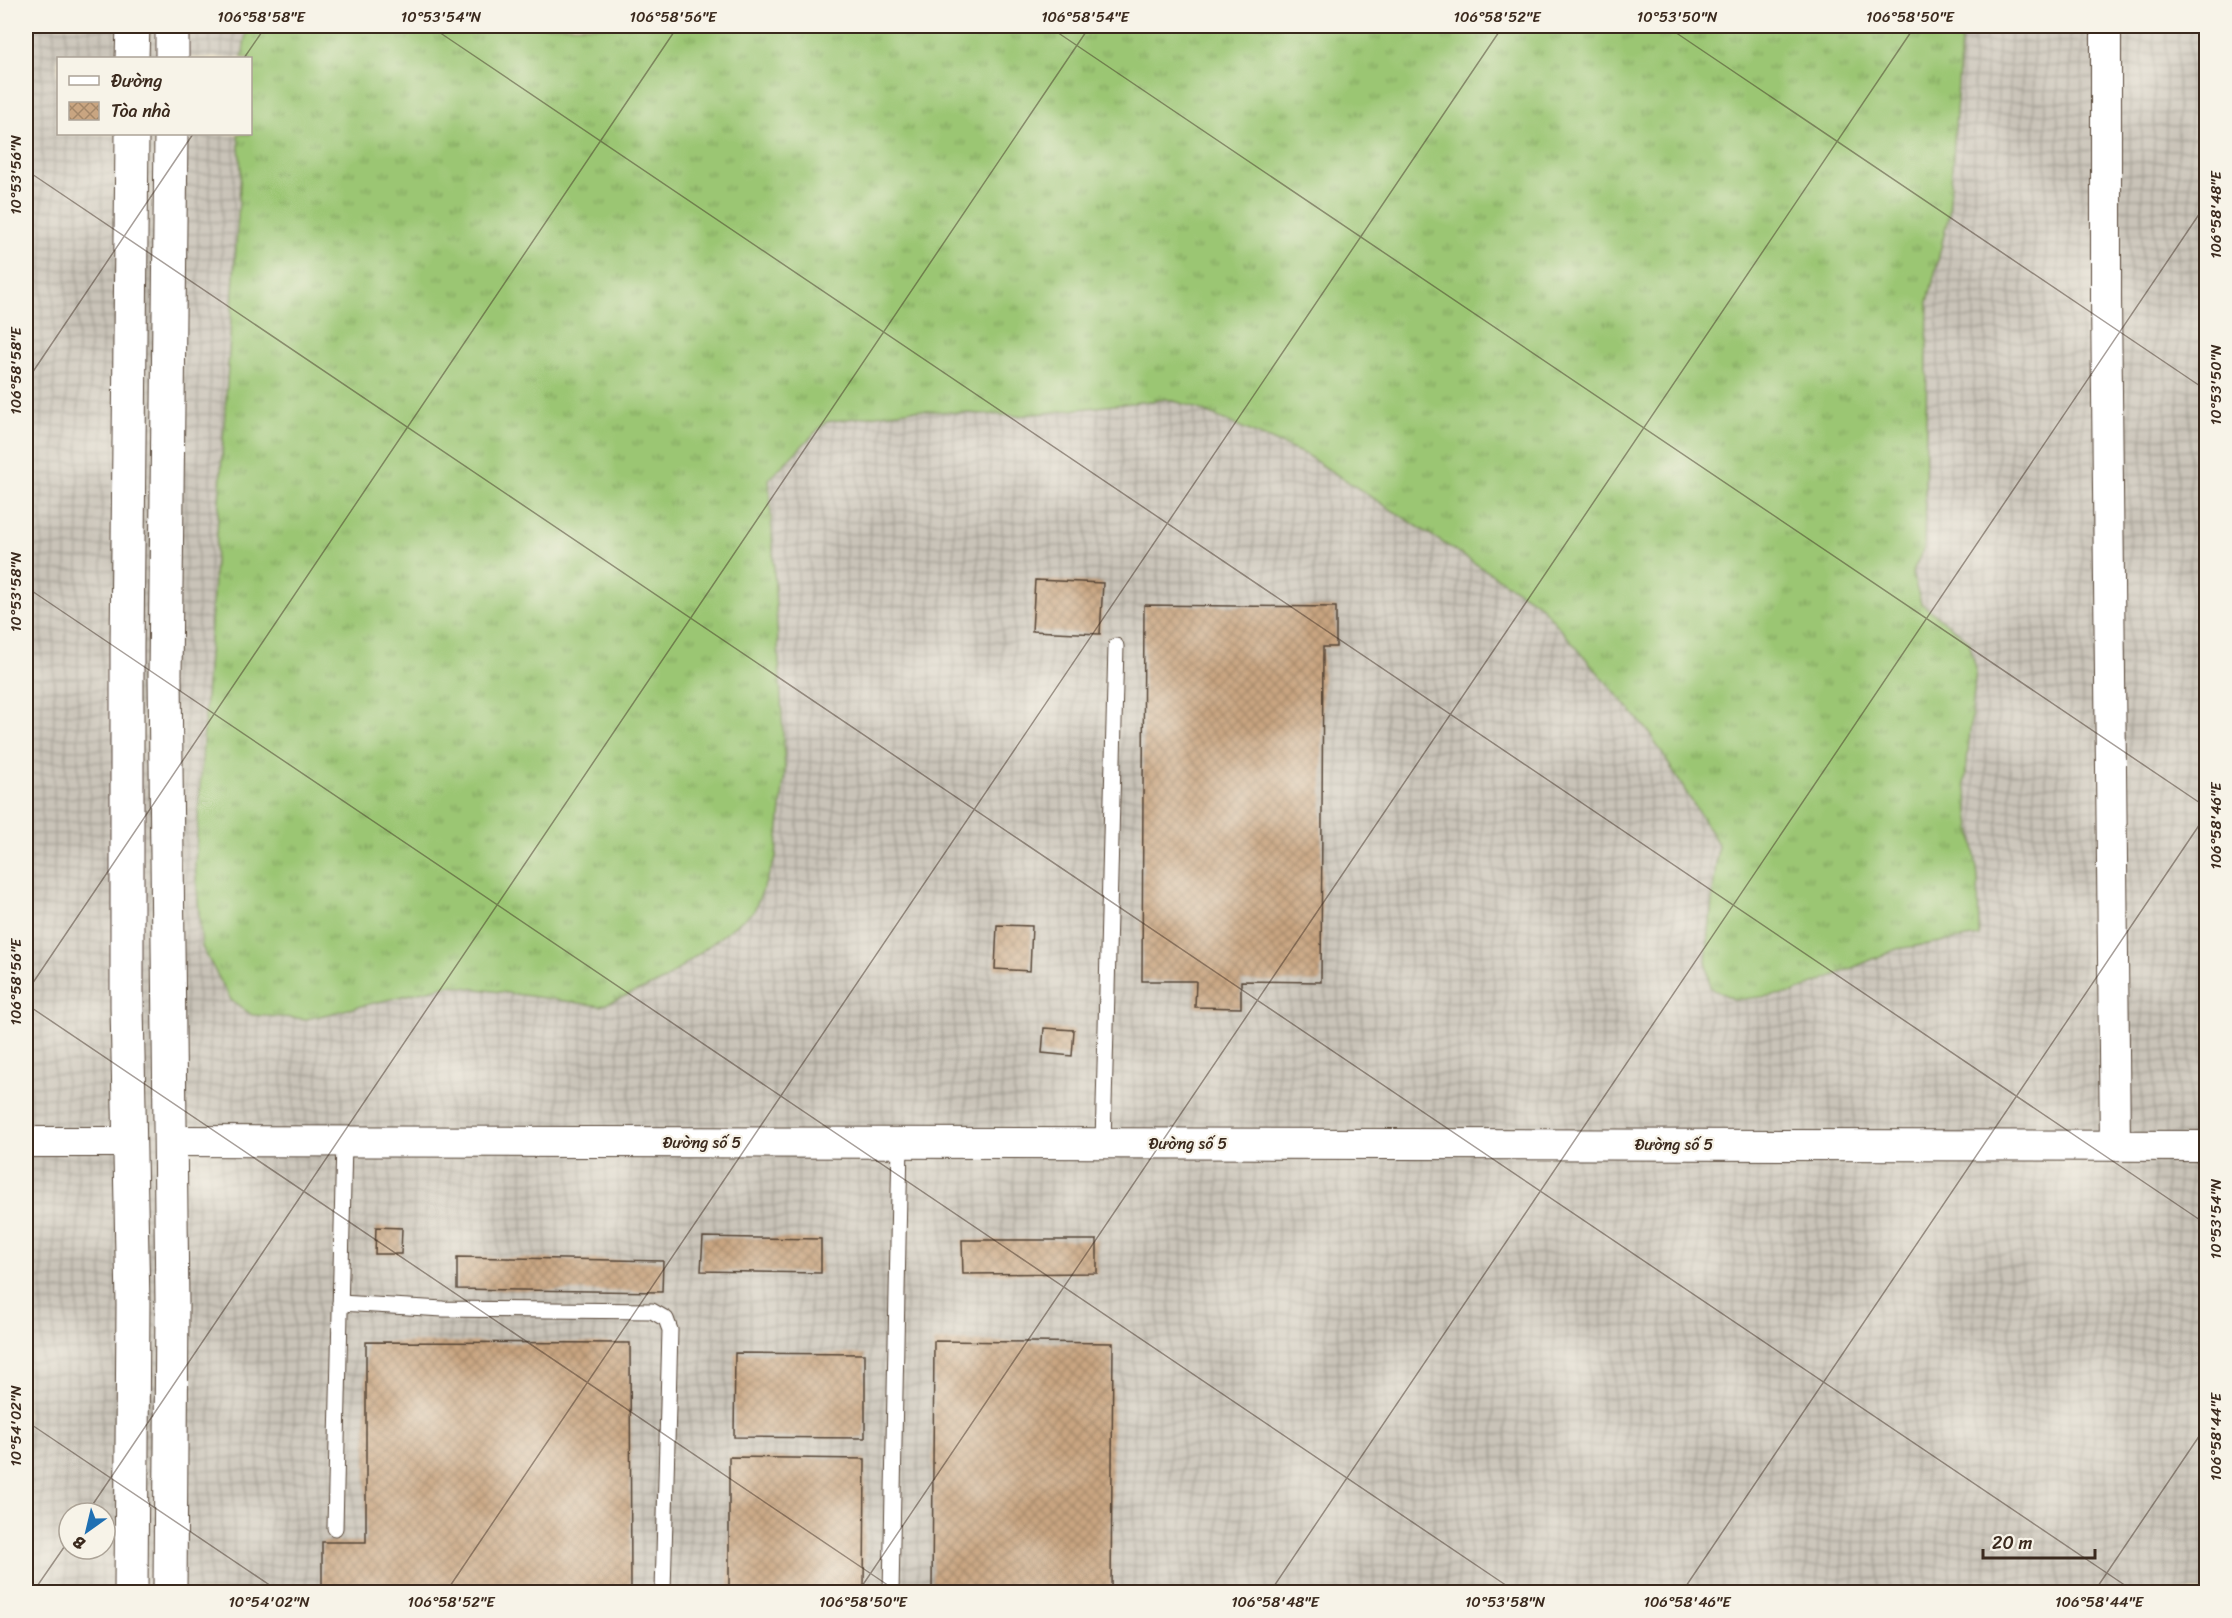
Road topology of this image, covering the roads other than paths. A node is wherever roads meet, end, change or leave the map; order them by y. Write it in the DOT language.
graph roads {
  1 [pos="133,26"];
  2 [pos="172,26"];
  3 [pos="2106,26"];
  4 [pos="132,57"];
  5 [pos="172,57"];
  6 [pos="132,135"];
  7 [pos="171,135"];
  8 [pos="1116,646"];
  9 [pos="169,1141"];
  10 [pos="344,1141"];
  11 [pos="26,1142"];
  12 [pos="129,1142"];
  13 [pos="900,1143"];
  14 [pos="1103,1143"];
  15 [pos="2115,1145"];
  16 [pos="2206,1146"];
  17 [pos="340,1303"];
  18 [pos="335,1528"];
  19 [pos="131,1593"];
  20 [pos="170,1593"];
  21 [pos="663,1593"];
  22 [pos="891,1593"];
  1 -- 4 [label="street"];
  2 -- 5 [label="street"];
  3 -- 15 [label="street"];
  6 -- 12 [label="street"];
  7 -- 9 [label="street"];
  8 -- 14 [label="lane"];
  9 -- 10 [label="street, Đường số 5"];
  9 -- 12 [label="street"];
  9 -- 20 [label="street"];
  10 -- 13 [label="street, Đường số 5"];
  10 -- 17 [label="lane"];
  11 -- 12 [label="street"];
  12 -- 19 [label="street"];
  13 -- 14 [label="street, Đường số 5"];
  13 -- 22 [label="lane"];
  14 -- 15 [label="street, Đường số 5"];
  15 -- 16 [label="street, Đường số 5"];
  17 -- 18 [label="lane"];
  17 -- 21 [label="lane"];
}
